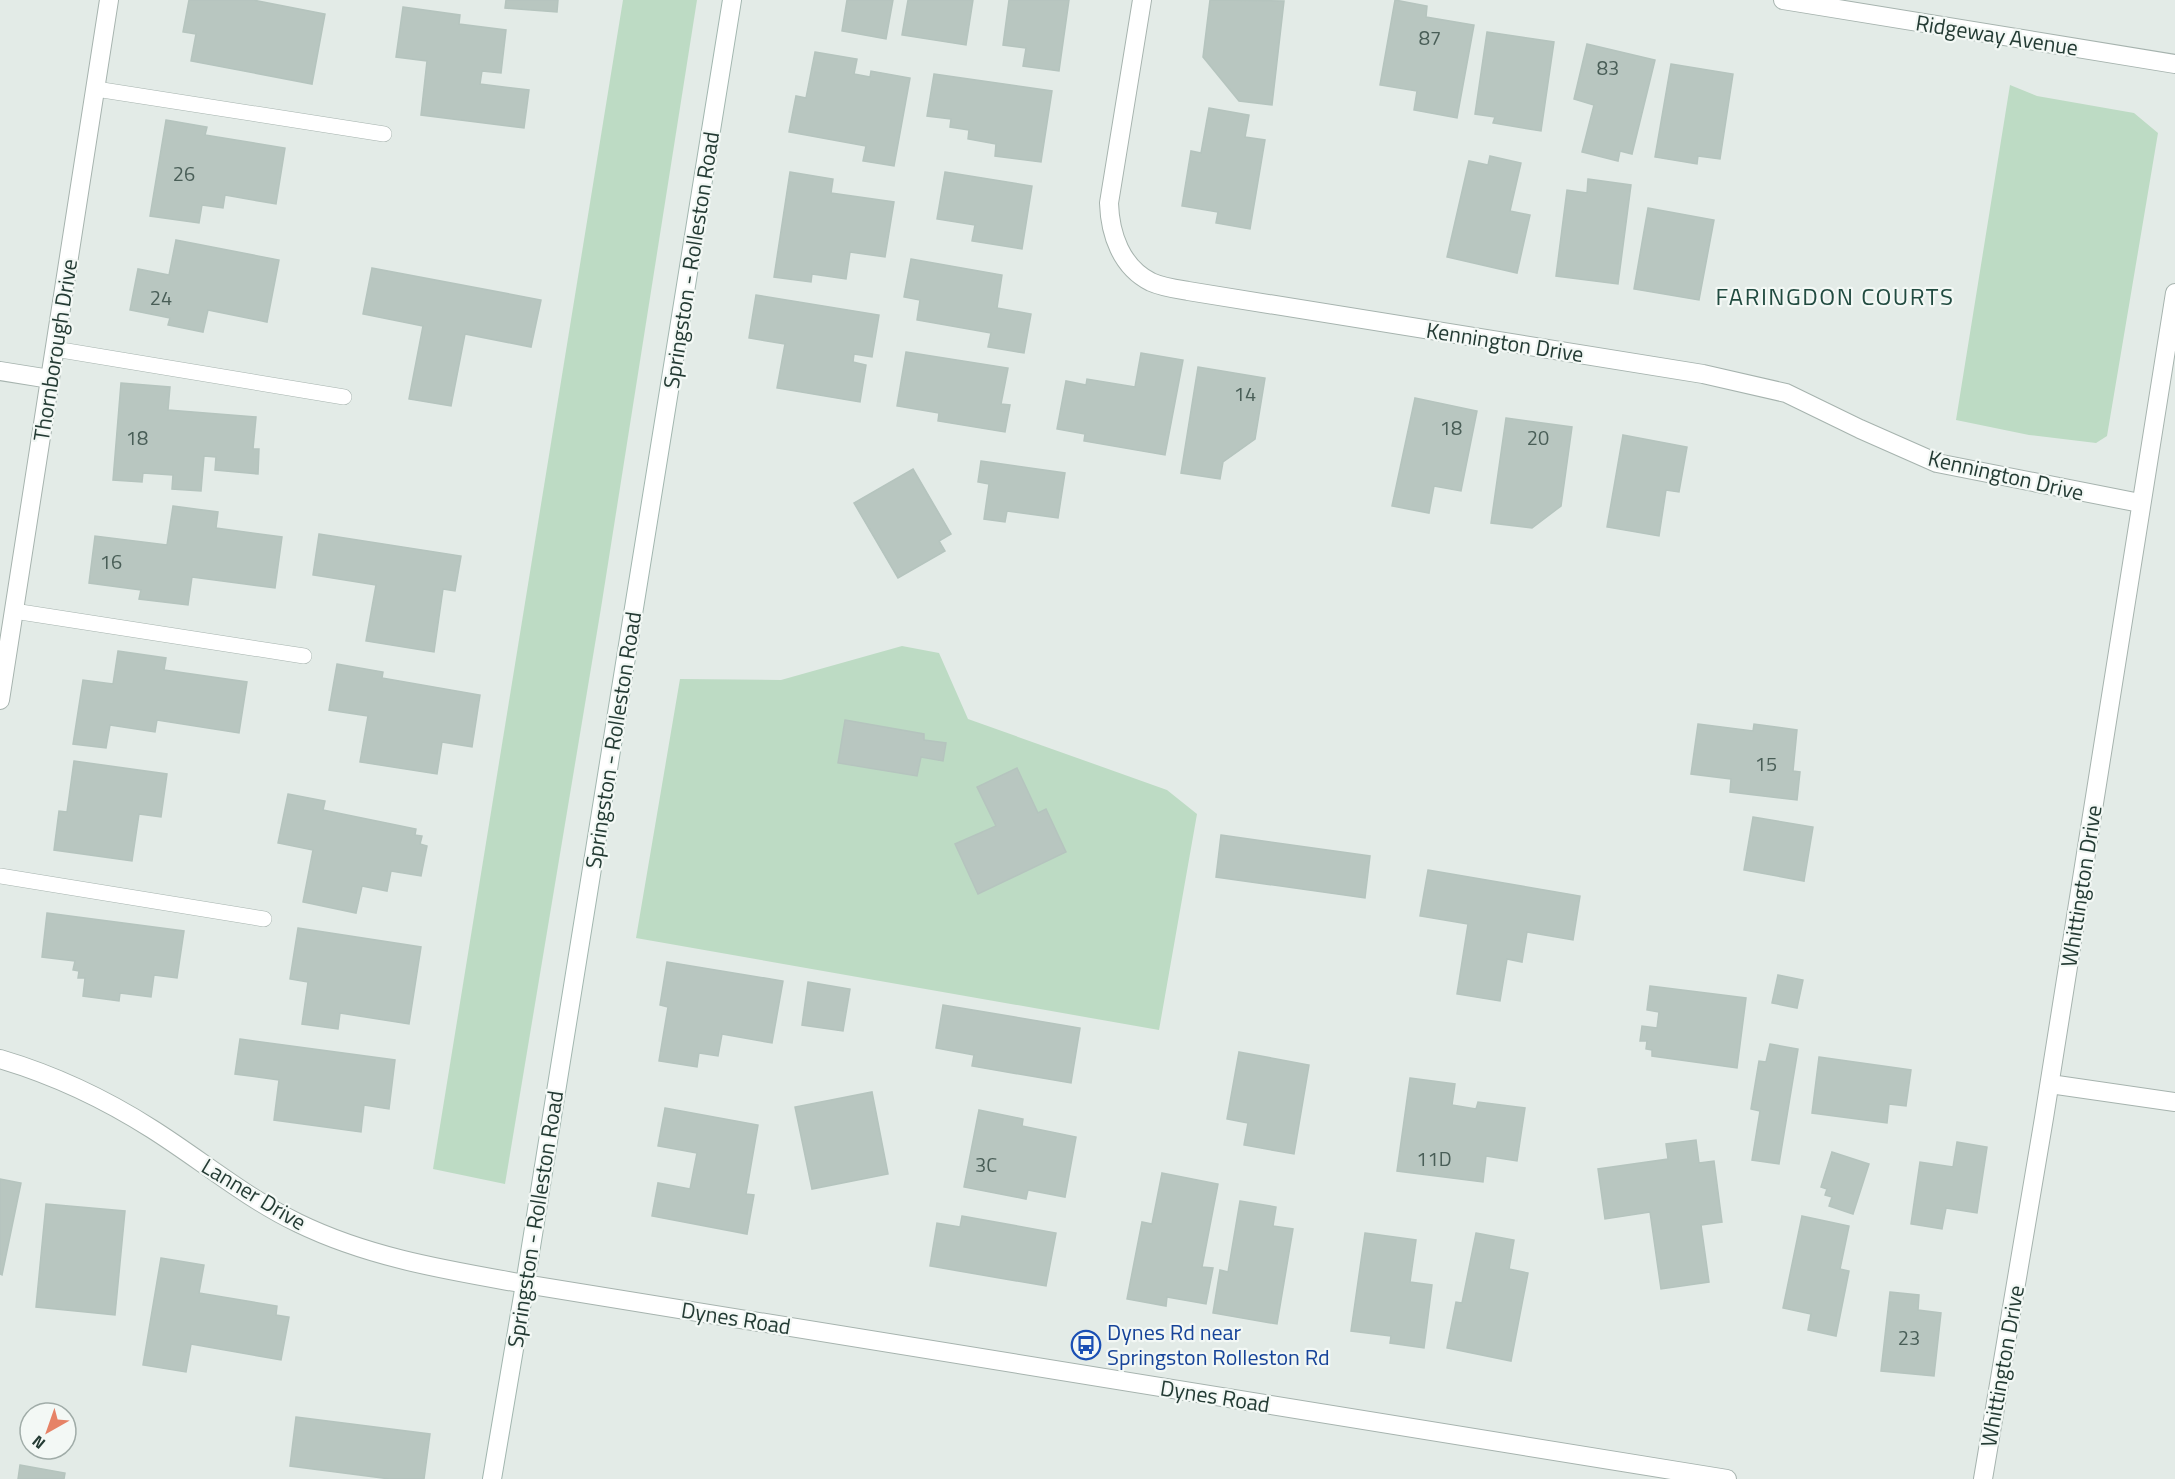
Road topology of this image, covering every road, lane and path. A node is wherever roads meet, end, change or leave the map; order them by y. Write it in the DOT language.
graph roads {
  1 [pos="109,0"];
  2 [pos="732,0"];
  3 [pos="1142,0"];
  4 [pos="1783,0"];
  5 [pos="2175,64"];
  6 [pos="96,89"];
  7 [pos="384,134"];
  8 [pos="2175,293"];
  9 [pos="55,349"];
  10 [pos="0,371"];
  11 [pos="50,379"];
  12 [pos="344,397"];
  13 [pos="2140,503"];
  14 [pos="14,611"];
  15 [pos="304,657"];
  16 [pos="0,700"];
  17 [pos="0,876"];
  18 [pos="264,919"];
  19 [pos="0,1059"];
  20 [pos="2050,1084"];
  21 [pos="2175,1102"];
  22 [pos="525,1284"];
  23 [pos="492,1479"];
  24 [pos="1727,1479"];
  25 [pos="1983,1479"];
  1 -- 6 [label="street, Thornborough Drive"];
  2 -- 22 [label="street, Springston - Rolleston Road"];
  3 -- 13 [label="street, Kennington Drive"];
  4 -- 5 [label="street, Ridgeway Avenue"];
  6 -- 7 [label="lane"];
  6 -- 9 [label="street, Thornborough Drive"];
  8 -- 13 [label="street, Whittington Drive"];
  9 -- 11 [label="street, Thornborough Drive"];
  9 -- 12 [label="lane"];
  10 -- 11 [label="street"];
  11 -- 14 [label="street, Thornborough Drive"];
  13 -- 20 [label="street, Whittington Drive"];
  14 -- 15 [label="lane"];
  14 -- 16 [label="street, Thornborough Drive"];
  17 -- 18 [label="lane"];
  19 -- 22 [label="street, Lanner Drive"];
  20 -- 21 [label="street"];
  20 -- 25 [label="street, Whittington Drive"];
  22 -- 23 [label="street, Springston - Rolleston Road"];
  22 -- 24 [label="street, Dynes Road"];
}
